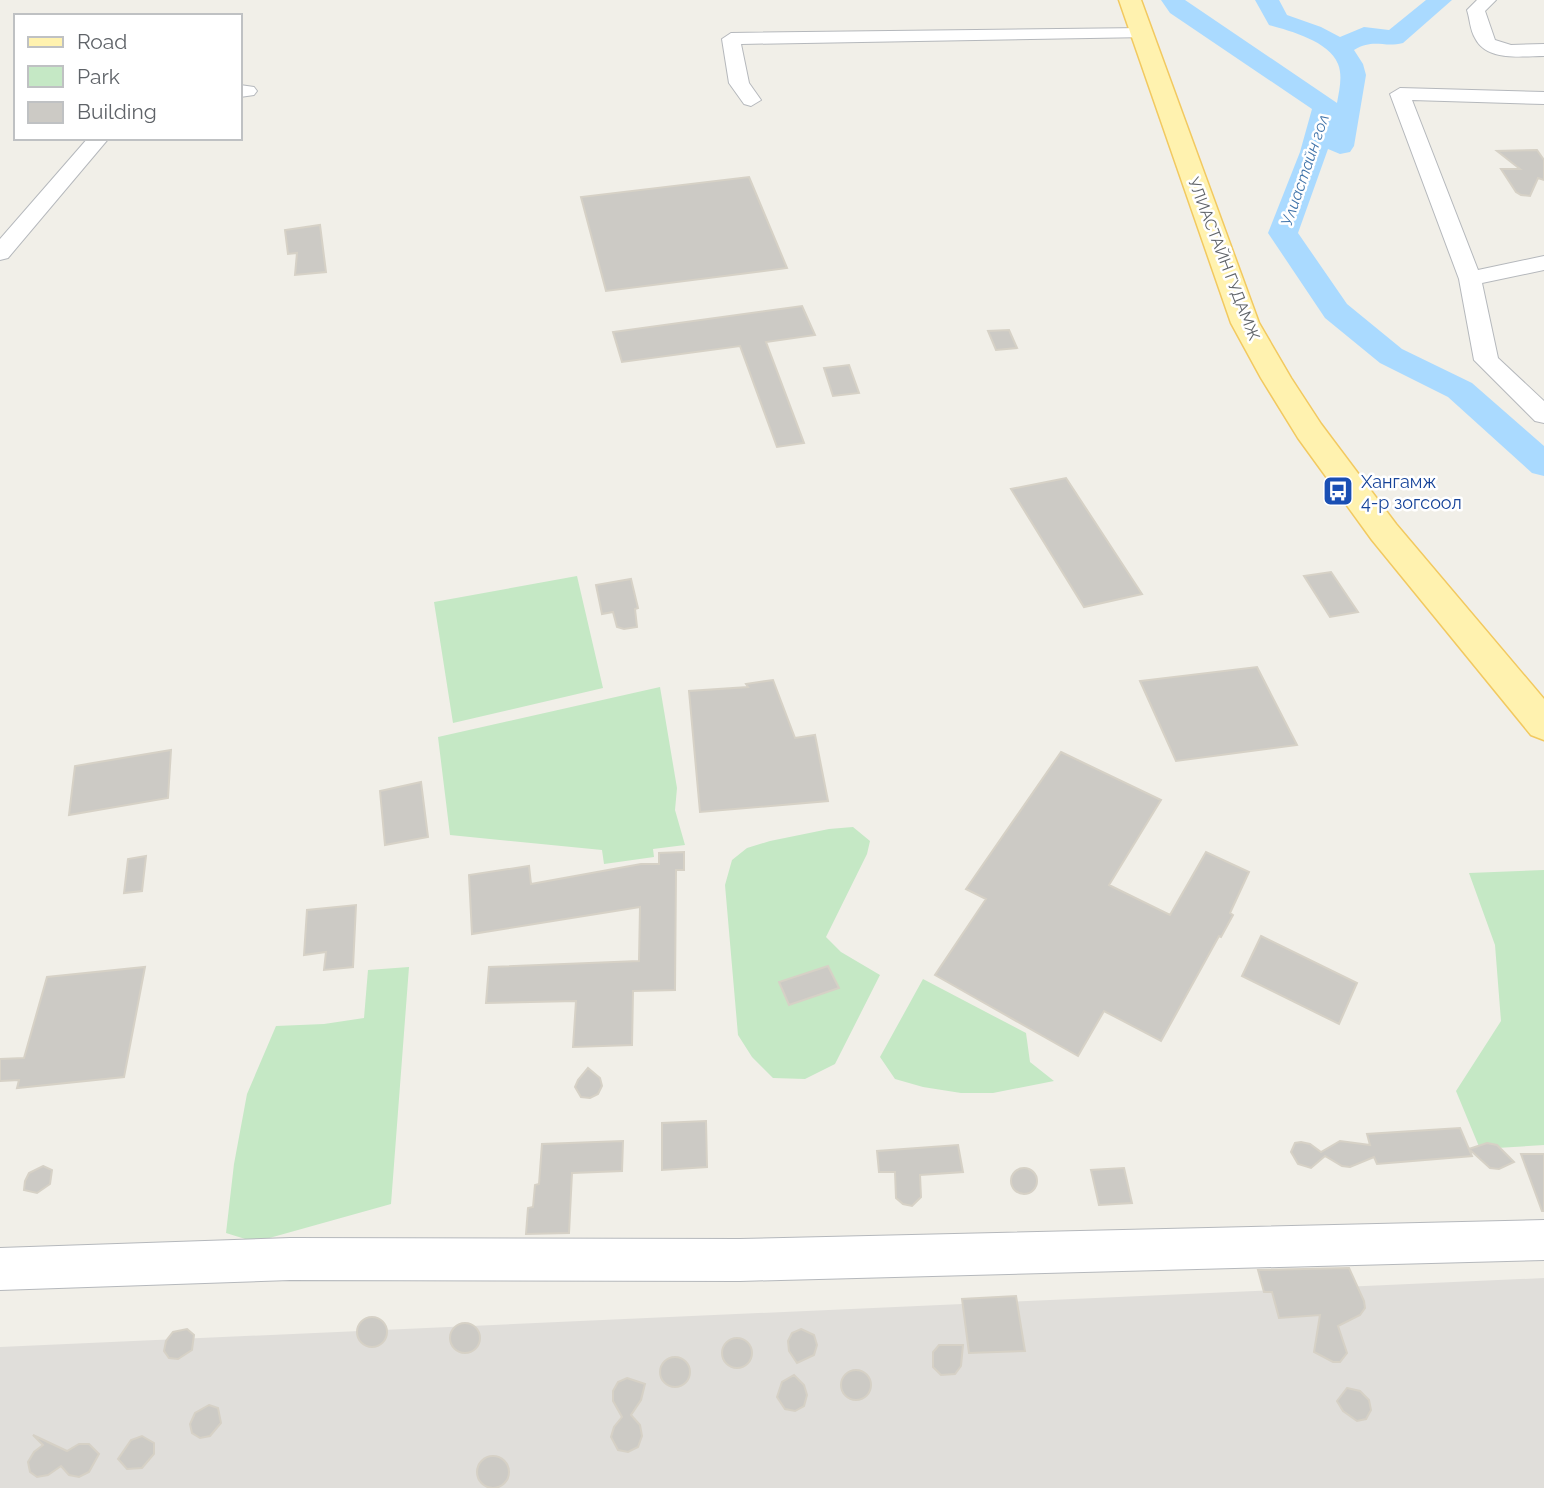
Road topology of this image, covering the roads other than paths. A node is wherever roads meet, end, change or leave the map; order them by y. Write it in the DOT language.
graph roads {
  1 [pos="1130,0"];
  2 [pos="1487,0"];
  3 [pos="1143,33"];
  4 [pos="1544,50"];
  5 [pos="1544,98"];
  6 [pos="751,100"];
  7 [pos="97,140"];
  8 [pos="0,253"];
  9 [pos="1544,263"];
  10 [pos="1470,279"];
  11 [pos="1544,415"];
  12 [pos="1544,725"];
  13 [pos="1544,1240"];
  14 [pos="0,1269"];
  1 -- 3 [label="main road, УЛИАСТАЙН ГУДАМЖ"];
  2 -- 4 [label="street"];
  3 -- 6 [label="street"];
  3 -- 12 [label="main road, УЛИАСТАЙН ГУДАМЖ"];
  5 -- 10 [label="street"];
  7 -- 8 [label="street"];
  9 -- 10 [label="street"];
  10 -- 11 [label="street"];
  13 -- 14 [label="street"];
}
